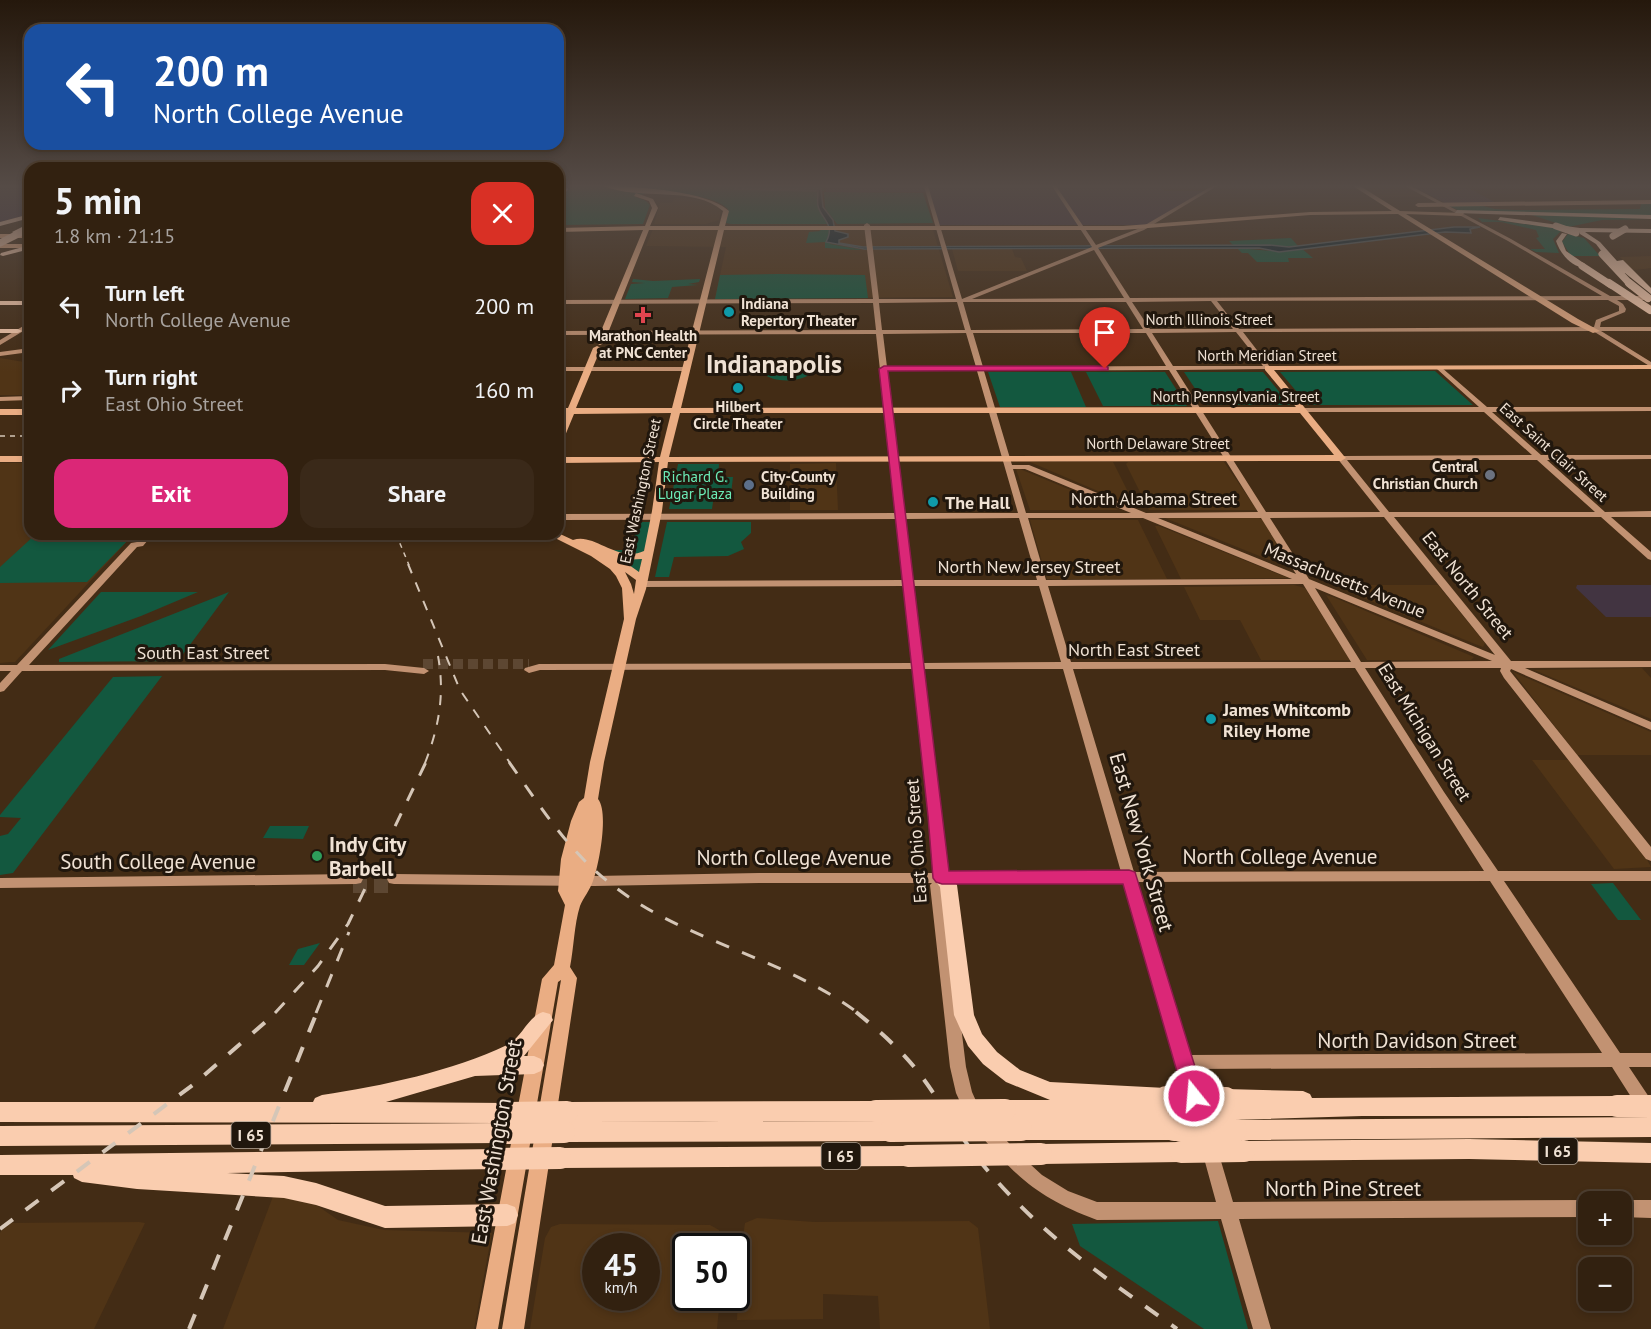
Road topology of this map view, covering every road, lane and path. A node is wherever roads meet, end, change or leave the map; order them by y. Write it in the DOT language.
graph roads {
  1 [pos="637,248"];
  2 [pos="716,248"];
  3 [pos="869,248"];
  4 [pos="944,248"];
  5 [pos="1092,248"];
  6 [pos="1096,248"];
  7 [pos="1457,248"];
  8 [pos="1523,248"];
  9 [pos="1562,248"];
  10 [pos="1602,248"];
  11 [pos="1608,248"];
  12 [pos="24,249"];
  13 [pos="1607,254"];
  14 [pos="2,255"];
  15 [pos="1651,290"];
  16 [pos="1612,299"];
  17 [pos="1128,300"];
  18 [pos="1213,300"];
  19 [pos="1541,300"];
  20 [pos="702,301"];
  21 [pos="875,301"];
  22 [pos="960,301"];
  23 [pos="564,302"];
  24 [pos="610,302"];
  25 [pos="0,303"];
  26 [pos="24,303"];
  27 [pos="1651,303"];
  28 [pos="24,328"];
  29 [pos="1651,329"];
  30 [pos="1596,330"];
  31 [pos="0,331"];
  32 [pos="18,331"];
  33 [pos="24,332"];
  34 [pos="1148,332"];
  35 [pos="1239,332"];
  36 [pos="564,333"];
  37 [pos="604,333"];
  38 [pos="695,333"];
  39 [pos="879,333"];
  40 [pos="969,333"];
  41 [pos="0,343"];
  42 [pos="24,351"];
  43 [pos="0,354"];
  44 [pos="1651,366"];
  45 [pos="1268,368"];
  46 [pos="1439,368"];
  47 [pos="564,369"];
  48 [pos="588,369"];
  49 [pos="686,369"];
  50 [pos="884,369"];
  51 [pos="980,369"];
  52 [pos="1172,369"];
  53 [pos="24,398"];
  54 [pos="0,399"];
  55 [pos="1485,409"];
  56 [pos="1651,409"];
  57 [pos="888,410"];
  58 [pos="993,410"];
  59 [pos="1198,410"];
  60 [pos="1302,410"];
  61 [pos="564,411"];
  62 [pos="571,411"];
  63 [pos="676,411"];
  64 [pos="0,412"];
  65 [pos="24,412"];
  66 [pos="564,428"];
  67 [pos="1539,457"];
  68 [pos="1651,457"];
  69 [pos="1228,458"];
  70 [pos="1341,458"];
  71 [pos="664,459"];
  72 [pos="894,459"];
  73 [pos="0,460"];
  74 [pos="24,460"];
  75 [pos="564,460"];
  76 [pos="1007,463"];
  77 [pos="1025,463"];
  78 [pos="1119,505"];
  79 [pos="901,514"];
  80 [pos="1023,514"];
  81 [pos="1116,514"];
  82 [pos="1265,514"];
  83 [pos="1387,514"];
  84 [pos="1603,514"];
  85 [pos="1651,514"];
  86 [pos="1144,515"];
  87 [pos="656,516"];
  88 [pos="564,517"];
  89 [pos="564,537"];
  90 [pos="136,540"];
  91 [pos="144,540"];
  92 [pos="564,540"];
  93 [pos="573,540"];
  94 [pos="134,545"];
  95 [pos="647,553"];
  96 [pos="1651,557"];
  97 [pos="1308,582"];
  98 [pos="908,583"];
  99 [pos="1043,583"];
  100 [pos="641,584"];
  101 [pos="1336,588"];
  102 [pos="1319,600"];
  103 [pos="630,619"];
  104 [pos="1508,664"];
  105 [pos="1651,664"];
  106 [pos="1067,665"];
  107 [pos="1360,665"];
  108 [pos="919,666"];
  109 [pos="423,667"];
  110 [pos="532,667"];
  111 [pos="618,667"];
  112 [pos="0,668"];
  113 [pos="20,668"];
  114 [pos="0,689"];
  115 [pos="1651,726"];
  116 [pos="1651,856"];
  117 [pos="1494,876"];
  118 [pos="1651,876"];
  119 [pos="1129,877"];
  120 [pos="942,878"];
  121 [pos="576,881"];
  122 [pos="0,883"];
  123 [pos="354,883"];
  124 [pos="393,883"];
  125 [pos="562,968"];
  126 [pos="543,1020"];
  127 [pos="1617,1060"];
  128 [pos="1651,1060"];
  129 [pos="1184,1062"];
  130 [pos="534,1065"];
  131 [pos="475,1066"];
  132 [pos="1651,1106"];
  133 [pos="227,1111"];
  134 [pos="0,1112"];
  135 [pos="1170,1112"];
  136 [pos="1231,1113"];
  137 [pos="1651,1113"];
  138 [pos="779,1120"];
  139 [pos="505,1123"];
  140 [pos="1641,1127"];
  141 [pos="0,1136"];
  142 [pos="1649,1153"];
  143 [pos="0,1165"];
  144 [pos="29,1165"];
  145 [pos="1578,1209"];
  146 [pos="1632,1209"];
  147 [pos="1651,1209"];
  148 [pos="1097,1211"];
  149 [pos="1228,1211"];
  150 [pos="507,1215"];
  151 [pos="488,1329"];
  152 [pos="513,1329"];
  153 [pos="1262,1329"];
  1 -- 24 [label="main road"];
  2 -- 20 [label="main road, East Washington Street"];
  3 -- 21 [label="main road, East Ohio Street"];
  4 -- 22 [label="main road, East New York Street"];
  5 -- 22 [label="main road"];
  6 -- 17 [label="main road, East Michigan Street"];
  7 -- 19 [label="main road"];
  8 -- 16 [label="main road"];
  9 -- 27 [label="highway, bridge"];
  10 -- 13 [label="highway"];
  11 -- 13 [label="highway, bridge"];
  12 -- 14 [label="highway"];
  13 -- 15 [label="highway"];
  13 -- 27 [label="highway, bridge"];
  16 -- 19 [label="main road"];
  16 -- 27 [label="main road"];
  16 -- 30 [label="main road"];
  17 -- 18 [label="main road"];
  17 -- 22 [label="main road"];
  17 -- 34 [label="main road, East Michigan Street"];
  18 -- 19 [label="main road"];
  18 -- 35 [label="main road"];
  19 -- 30 [label="main road"];
  20 -- 21 [label="main road"];
  20 -- 24 [label="main road"];
  20 -- 38 [label="main road, East Washington Street"];
  21 -- 22 [label="main road"];
  21 -- 39 [label="main road, East Ohio Street"];
  22 -- 40 [label="main road, East New York Street"];
  23 -- 24 [label="main road"];
  24 -- 37 [label="main road"];
  25 -- 26 [label="highway"];
  28 -- 32 [label="main road"];
  29 -- 30 [label="main road, North Illinois Street"];
  30 -- 35 [label="main road, North Illinois Street"];
  30 -- 44 [label="main road"];
  31 -- 32 [label="highway"];
  32 -- 33 [label="main road"];
  32 -- 41 [label="main road"];
  34 -- 35 [label="main road, North Illinois Street"];
  34 -- 40 [label="main road, North Illinois Street"];
  34 -- 52 [label="main road, East Michigan Street"];
  35 -- 45 [label="main road"];
  36 -- 37 [label="main road, North Illinois Street"];
  37 -- 38 [label="main road, North Illinois Street"];
  37 -- 48 [label="main road"];
  38 -- 39 [label="main road, North Illinois Street"];
  38 -- 49 [label="main road, East Washington Street"];
  39 -- 40 [label="main road, North Illinois Street"];
  39 -- 50 [label="main road, East Ohio Street"];
  40 -- 51 [label="main road, East New York Street"];
  42 -- 43 [label="main road"];
  44 -- 46 [label="main road, North Meridian Street"];
  45 -- 46 [label="main road, North Meridian Street"];
  45 -- 52 [label="main road, North Meridian Street"];
  45 -- 60 [label="main road, East North Street"];
  46 -- 55 [label="main road, East Saint Clair Street"];
  47 -- 48 [label="main road"];
  48 -- 49 [label="main road"];
  48 -- 62 [label="main road"];
  49 -- 63 [label="main road, East Washington Street"];
  50 -- 51 [label="main road, North Meridian Street"];
  50 -- 57 [label="main road, East Ohio Street"];
  51 -- 52 [label="main road, North Meridian Street"];
  51 -- 58 [label="main road, East New York Street"];
  52 -- 59 [label="main road, East Michigan Street"];
  53 -- 54 [label="main road"];
  55 -- 56 [label="main road, North Pennsylvania Street"];
  55 -- 60 [label="main road, North Pennsylvania Street"];
  55 -- 67 [label="main road, East Saint Clair Street"];
  57 -- 58 [label="main road, North Pennsylvania Street"];
  57 -- 63 [label="main road, North Pennsylvania Street"];
  57 -- 72 [label="main road, East Ohio Street"];
  58 -- 59 [label="main road, North Pennsylvania Street"];
  58 -- 76 [label="main road, East New York Street"];
  59 -- 60 [label="main road, North Pennsylvania Street"];
  59 -- 69 [label="main road, East Michigan Street"];
  60 -- 70 [label="main road, East North Street"];
  61 -- 62 [label="main road, North Pennsylvania Street"];
  62 -- 63 [label="main road, North Pennsylvania Street"];
  62 -- 66 [label="main road"];
  63 -- 71 [label="main road, East Washington Street"];
  64 -- 65 [label="main road"];
  67 -- 68 [label="main road, North Delaware Street"];
  67 -- 70 [label="main road, North Delaware Street"];
  67 -- 84 [label="main road, East Saint Clair Street"];
  69 -- 70 [label="main road, North Delaware Street"];
  69 -- 77 [label="main road, North Delaware Street"];
  69 -- 82 [label="main road, East Michigan Street"];
  70 -- 83 [label="main road, East North Street"];
  71 -- 72 [label="main road, North Delaware Street"];
  71 -- 75 [label="main road, North Delaware Street"];
  71 -- 87 [label="main road, East Washington Street"];
  72 -- 76 [label="main road, North Delaware Street"];
  72 -- 79 [label="main road, East Ohio Street"];
  73 -- 74 [label="main road"];
  76 -- 77 [label="main road, North Delaware Street"];
  76 -- 80 [label="main road, East New York Street"];
  77 -- 78 [label="main road, Massachusetts Avenue"];
  78 -- 81 [label="main road"];
  78 -- 86 [label="main road, Massachusetts Avenue"];
  79 -- 80 [label="main road, North Alabama Street"];
  79 -- 87 [label="main road, North Alabama Street"];
  79 -- 98 [label="main road, East Ohio Street"];
  80 -- 81 [label="main road, North Alabama Street"];
  80 -- 99 [label="main road, East New York Street"];
  81 -- 86 [label="main road, North Alabama Street"];
  82 -- 83 [label="main road, North Alabama Street"];
  82 -- 86 [label="main road, North Alabama Street"];
  82 -- 97 [label="main road, East Michigan Street"];
  83 -- 84 [label="main road, North Alabama Street"];
  83 -- 104 [label="main road, East North Street"];
  84 -- 85 [label="main road, North Alabama Street"];
  84 -- 96 [label="main road, East Saint Clair Street"];
  86 -- 97 [label="main road, Massachusetts Avenue"];
  87 -- 88 [label="main road, North Alabama Street"];
  87 -- 95 [label="main road, East Washington Street"];
  89 -- 93 [label="main road"];
  90 -- 94 [label="main road"];
  91 -- 94 [label="main road"];
  92 -- 103 [label="main road, East Washington Street"];
  93 -- 95 [label="main road"];
  93 -- 100 [label="main road"];
  94 -- 113 [label="main road"];
  95 -- 100 [label="main road, East Washington Street"];
  97 -- 99 [label="main road, North New Jersey Street"];
  97 -- 101 [label="main road, Massachusetts Avenue"];
  97 -- 102 [label="main road, East Michigan Street"];
  98 -- 99 [label="main road, North New Jersey Street"];
  98 -- 100 [label="main road, North New Jersey Street"];
  98 -- 108 [label="main road, East Ohio Street"];
  99 -- 106 [label="main road, East New York Street"];
  100 -- 103 [label="main road, East Washington Street"];
  101 -- 102 [label="main road"];
  101 -- 104 [label="main road, Massachusetts Avenue"];
  102 -- 107 [label="main road, East Michigan Street"];
  103 -- 111 [label="main road, East Washington Street"];
  104 -- 105 [label="main road, North East Street"];
  104 -- 107 [label="main road, North East Street"];
  104 -- 115 [label="main road, Massachusetts Avenue"];
  104 -- 116 [label="main road, East North Street"];
  106 -- 107 [label="main road, North East Street"];
  106 -- 108 [label="main road, North East Street"];
  106 -- 119 [label="main road, East New York Street"];
  107 -- 117 [label="main road, East Michigan Street"];
  108 -- 111 [label="main road, North East Street"];
  108 -- 120 [label="main road, East Ohio Street"];
  109 -- 113 [label="main road, South East Street"];
  110 -- 111 [label="main road"];
  111 -- 121 [label="main road, East Washington Street"];
  112 -- 113 [label="main road, South East Street"];
  113 -- 114 [label="main road"];
  117 -- 118 [label="main road, North College Avenue"];
  117 -- 119 [label="main road, North College Avenue"];
  117 -- 127 [label="main road, East Michigan Street"];
  119 -- 120 [label="main road, North College Avenue"];
  119 -- 129 [label="main road, East New York Street"];
  120 -- 121 [label="main road, North College Avenue"];
  120 -- 135 [label="highway"];
  120 -- 148 [label="main road, East Ohio Street"];
  121 -- 124 [label="main road"];
  121 -- 125 [label="main road, East Washington Street"];
  122 -- 123 [label="main road, South College Avenue"];
  125 -- 126 [label="main road, East Washington Street"];
  125 -- 152 [label="main road, East Washington Street"];
  126 -- 130 [label="main road, East Washington Street"];
  126 -- 131 [label="highway"];
  127 -- 128 [label="main road, North Davidson Street"];
  127 -- 129 [label="main road, North Davidson Street"];
  127 -- 137 [label="main road, East Michigan Street"];
  129 -- 149 [label="main road, East New York Street"];
  130 -- 131 [label="highway"];
  130 -- 150 [label="main road, East Washington Street"];
  131 -- 133 [label="highway"];
  132 -- 136 [label="highway, bridge"];
  133 -- 134 [label="highway"];
  133 -- 139 [label="highway"];
  135 -- 136 [label="highway, I 65, bridge"];
  135 -- 136 [label="highway, bridge"];
  135 -- 138 [label="highway, bridge"];
  135 -- 138 [label="highway, I 65, bridge"];
  136 -- 140 [label="highway, I 65"];
  138 -- 139 [label="highway, I 65, bridge"];
  139 -- 141 [label="highway, I 65"];
  142 -- 144 [label="highway, I 65, bridge"];
  143 -- 144 [label="highway, I 65"];
  144 -- 150 [label="highway"];
  145 -- 149 [label="main road, North Pine Street"];
  146 -- 147 [label="main road"];
  148 -- 149 [label="main road, North Pine Street"];
  149 -- 153 [label="main road, East New York Street"];
  150 -- 151 [label="main road, East Washington Street"];
}
